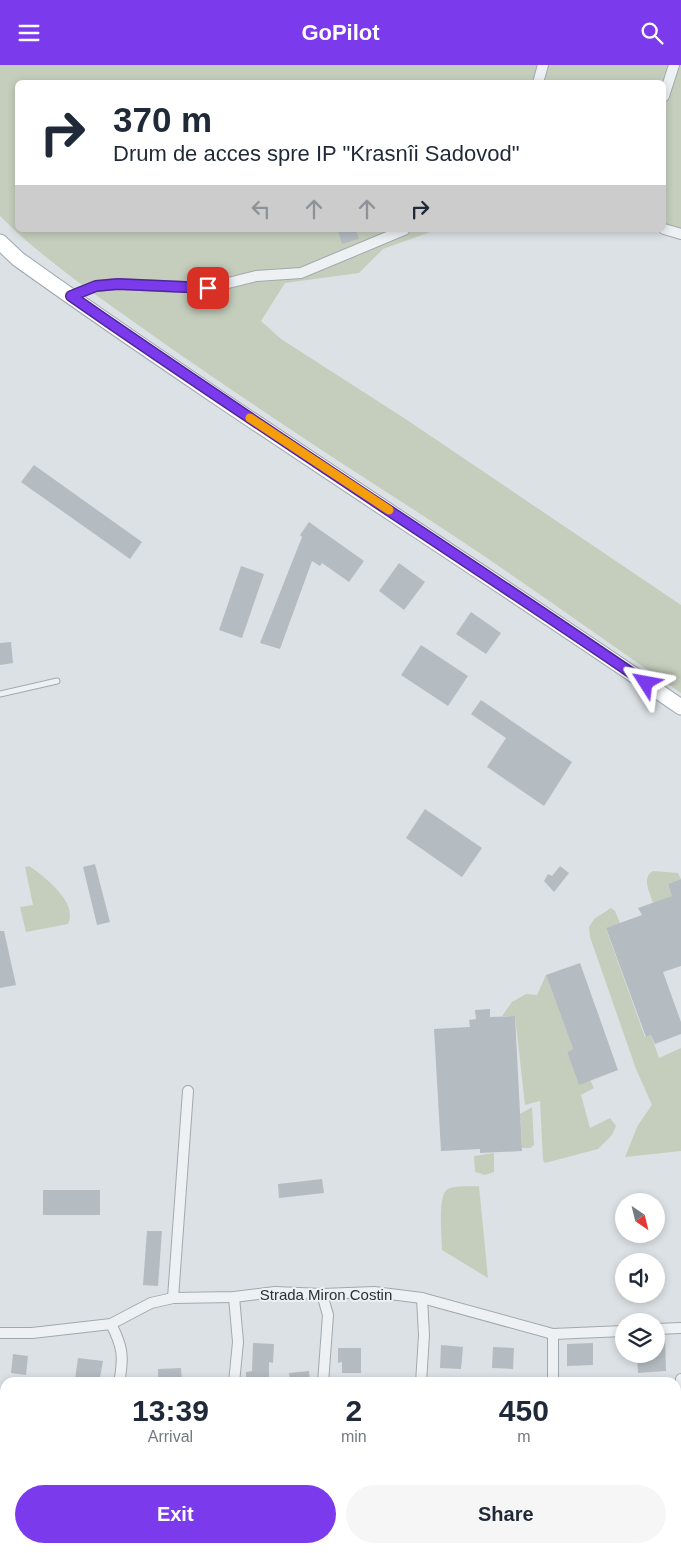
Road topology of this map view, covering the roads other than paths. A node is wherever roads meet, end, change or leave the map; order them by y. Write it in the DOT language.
graph roads {
  1 [pos="543,65"];
  2 [pos="674,65"];
  3 [pos="539,80"];
  4 [pos="666,90"];
  5 [pos="666,230"];
  6 [pos="0,231"];
  7 [pos="399,232"];
  8 [pos="681,234"];
  9 [pos="0,242"];
  10 [pos="52,283"];
  11 [pos="71,296"];
  12 [pos="57,681"];
  13 [pos="0,694"];
  14 [pos="681,707"];
  15 [pos="188,1091"];
  16 [pos="322,1295"];
  17 [pos="234,1297"];
  18 [pos="173,1298"];
  19 [pos="422,1298"];
  20 [pos="111,1324"];
  21 [pos="681,1328"];
  22 [pos="665,1329"];
  23 [pos="615,1331"];
  24 [pos="0,1333"];
  25 [pos="553,1334"];
  26 [pos="120,1377"];
  27 [pos="235,1377"];
  28 [pos="323,1377"];
  29 [pos="421,1377"];
  30 [pos="553,1377"];
  31 [pos="681,1379"];
  32 [pos="681,1473"];
  1 -- 3 [label="street"];
  2 -- 4 [label="street"];
  5 -- 8 [label="street"];
  6 -- 10 [label="main road"];
  7 -- 11 [label="street"];
  9 -- 10 [label="main road"];
  10 -- 11 [label="main road"];
  11 -- 14 [label="main road"];
  12 -- 13 [label="lane"];
  15 -- 18 [label="street"];
  16 -- 17 [label="street, Strada Miron Costin"];
  16 -- 19 [label="street, Strada Miron Costin"];
  16 -- 28 [label="street"];
  17 -- 18 [label="street, Strada Miron Costin"];
  17 -- 27 [label="street"];
  18 -- 20 [label="street, Strada Miron Costin"];
  19 -- 25 [label="street, Strada Miron Costin"];
  19 -- 29 [label="street"];
  20 -- 24 [label="street, Strada Miron Costin"];
  20 -- 26 [label="street"];
  21 -- 22 [label="street"];
  23 -- 25 [label="street, Strada Miron Costin"];
  25 -- 30 [label="street"];
  31 -- 32 [label="street"];
}
